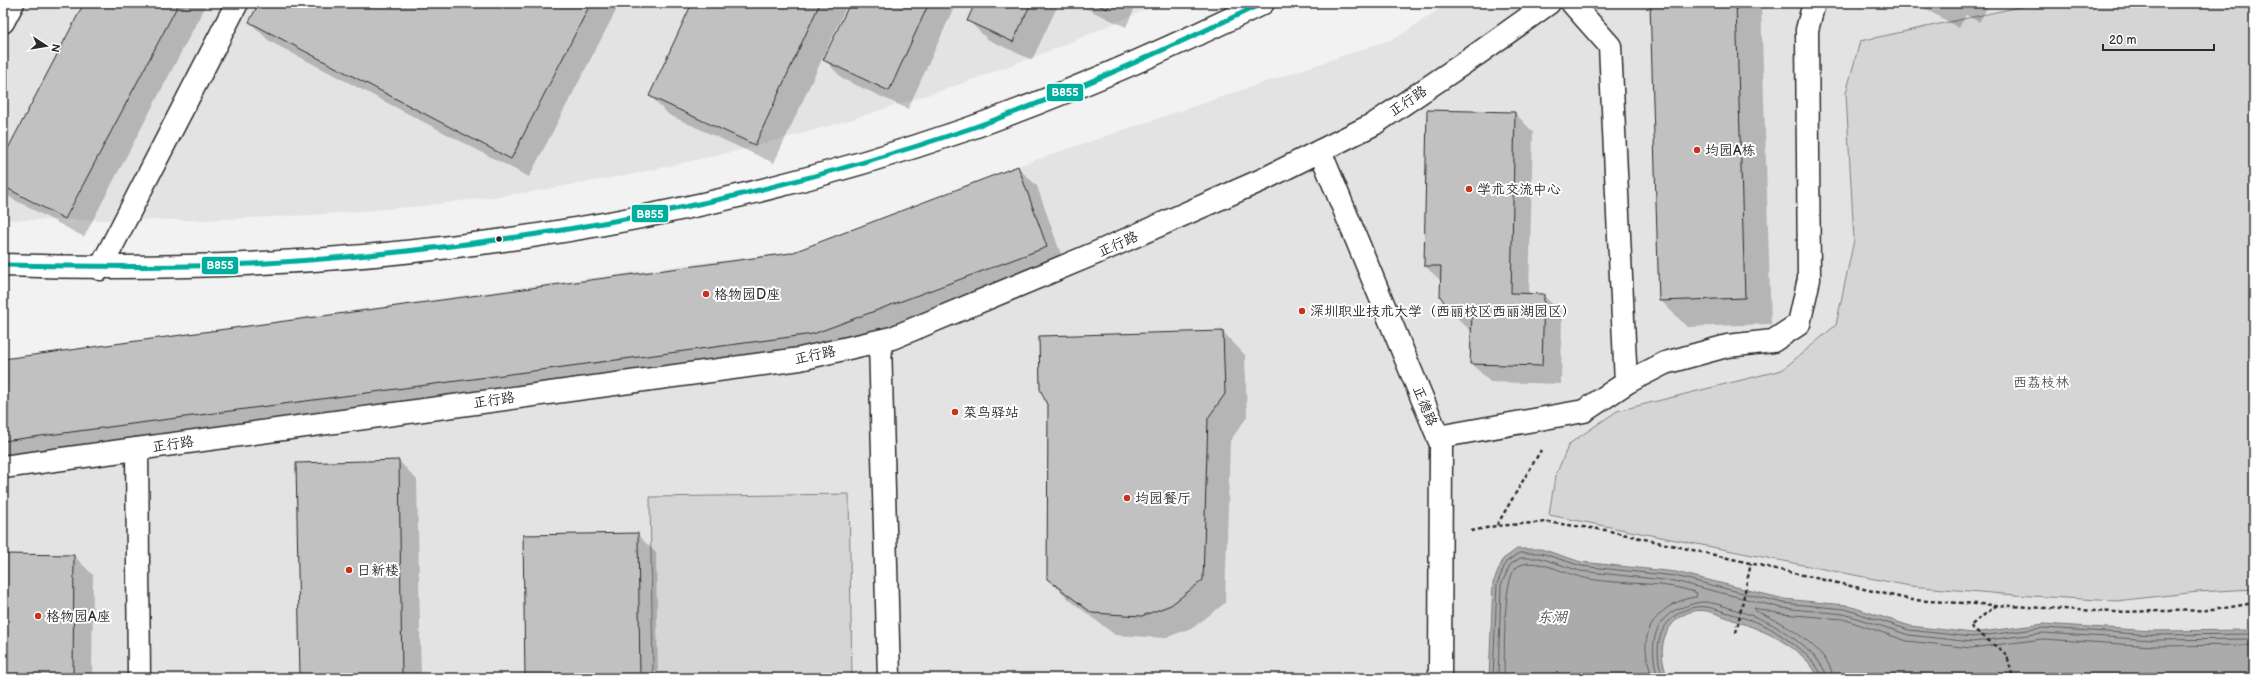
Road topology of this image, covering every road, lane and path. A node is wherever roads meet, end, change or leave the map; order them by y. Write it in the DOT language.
graph roads {
  1 [pos="13,3"];
  2 [pos="237,3"];
  3 [pos="1263,3"];
  4 [pos="1549,3"];
  5 [pos="1572,3"];
  6 [pos="1814,3"];
  7 [pos="3,22"];
  8 [pos="1320,151"];
  9 [pos="3,265"];
  10 [pos="100,269"];
  11 [pos="880,341"];
  12 [pos="1626,383"];
  13 [pos="1561,415"];
  14 [pos="1438,437"];
  15 [pos="137,449"];
  16 [pos="3,467"];
  17 [pos="1496,526"];
  18 [pos="1441,537"];
  19 [pos="1751,563"];
  20 [pos="2254,603"];
  21 [pos="1998,605"];
  22 [pos="1736,633"];
  23 [pos="139,678"];
  24 [pos="889,678"];
  25 [pos="1440,678"];
  26 [pos="2013,678"];
  1 -- 7 [label="street"];
  2 -- 10 [label="street"];
  3 -- 10 [label="street"];
  4 -- 8 [label="street, 正行路"];
  5 -- 12 [label="street"];
  6 -- 12 [label="street"];
  8 -- 11 [label="street, 正行路"];
  8 -- 14 [label="street, 正德路"];
  9 -- 10 [label="street"];
  11 -- 15 [label="street, 正行路"];
  11 -- 24 [label="street"];
  12 -- 13 [label="street"];
  13 -- 14 [label="street"];
  13 -- 17 [label="path"];
  14 -- 18 [label="street, 正德路"];
  15 -- 16 [label="street, 正行路"];
  15 -- 23 [label="street"];
  17 -- 18 [label="path"];
  17 -- 19 [label="path"];
  18 -- 25 [label="street, 正德路"];
  19 -- 21 [label="path"];
  19 -- 22 [label="path"];
  20 -- 21 [label="path"];
  21 -- 26 [label="path"];
}
